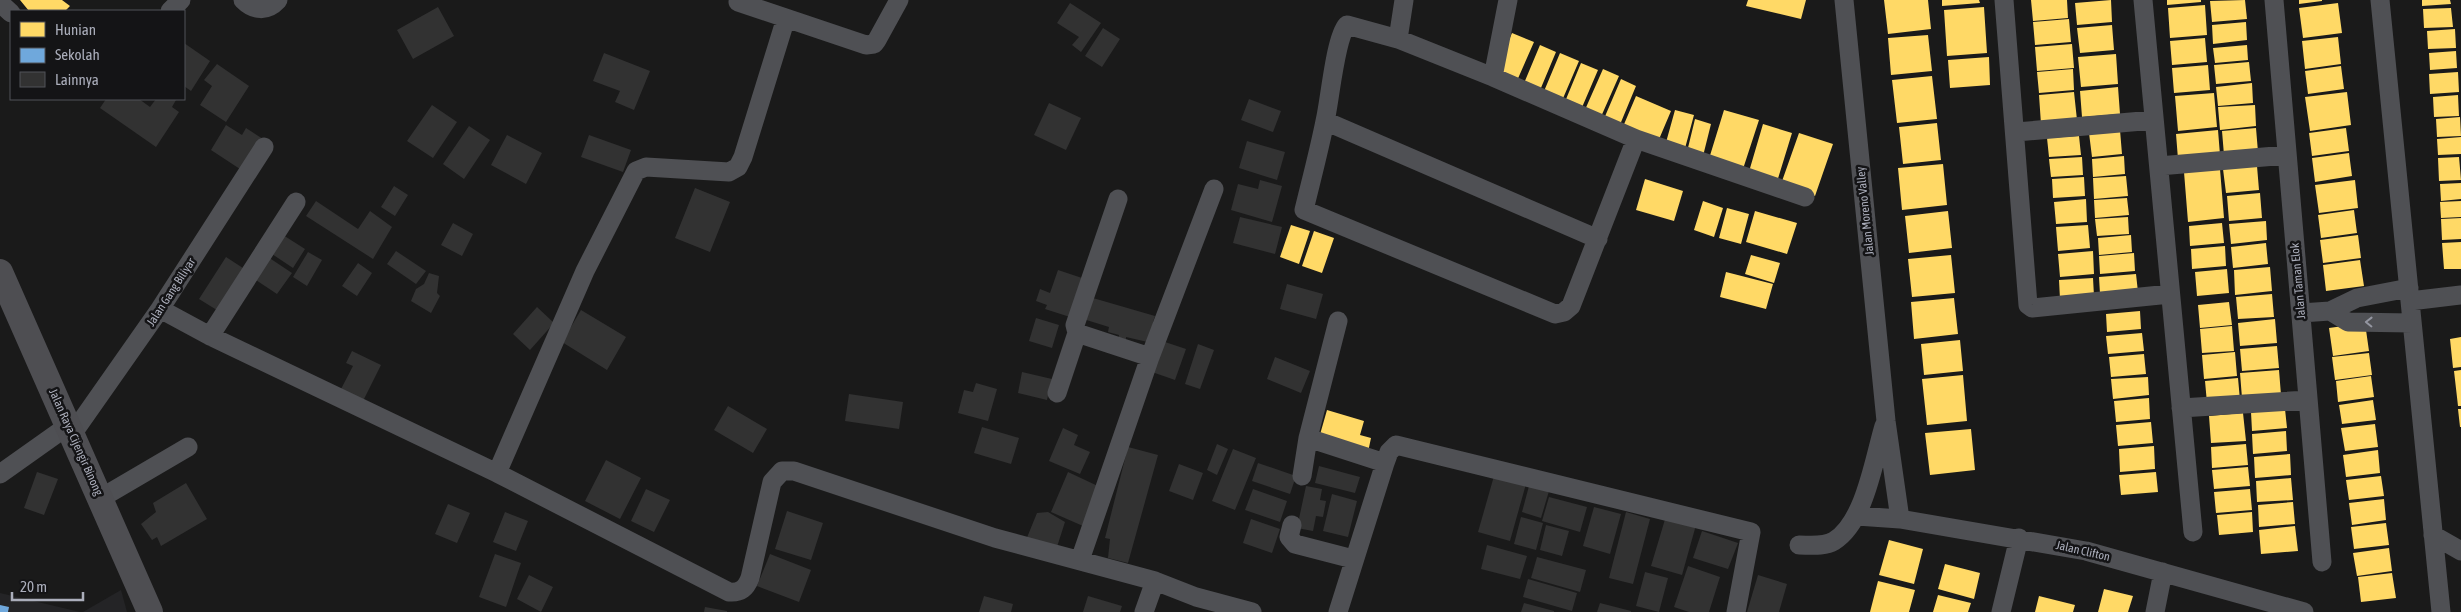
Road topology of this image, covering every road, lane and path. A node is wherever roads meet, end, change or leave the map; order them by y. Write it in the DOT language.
graph roads {
  1 [pos="182,0"];
  2 [pos="243,0"];
  3 [pos="278,0"];
  4 [pos="899,0"];
  5 [pos="1404,0"];
  6 [pos="1508,0"];
  7 [pos="1844,0"];
  8 [pos="2004,0"];
  9 [pos="2142,0"];
  10 [pos="2274,0"];
  11 [pos="2380,0"];
  12 [pos="738,2"];
  13 [pos="0,3"];
  14 [pos="171,10"];
  15 [pos="10,12"];
  16 [pos="786,18"];
  17 [pos="1398,39"];
  18 [pos="1493,77"];
  19 [pos="2154,120"];
  20 [pos="1325,121"];
  21 [pos="2016,132"];
  22 [pos="1636,139"];
  23 [pos="264,148"];
  24 [pos="2287,155"];
  25 [pos="2158,166"];
  26 [pos="1214,189"];
  27 [pos="1805,197"];
  28 [pos="1118,199"];
  29 [pos="296,202"];
  30 [pos="1598,239"];
  31 [pos="0,272"];
  32 [pos="2170,294"];
  33 [pos="2409,294"];
  34 [pos="2461,296"];
  35 [pos="160,310"];
  36 [pos="2330,311"];
  37 [pos="2301,313"];
  38 [pos="1338,321"];
  39 [pos="2412,322"];
  40 [pos="1077,333"];
  41 [pos="210,336"];
  42 [pos="1150,357"];
  43 [pos="1057,393"];
  44 [pos="2308,400"];
  45 [pos="2181,408"];
  46 [pos="1886,421"];
  47 [pos="71,429"];
  48 [pos="1308,438"];
  49 [pos="188,447"];
  50 [pos="1384,462"];
  51 [pos="497,473"];
  52 [pos="0,474"];
  53 [pos="1302,476"];
  54 [pos="101,498"];
  55 [pos="1857,516"];
  56 [pos="1900,519"];
  57 [pos="1292,525"];
  58 [pos="2193,532"];
  59 [pos="2433,535"];
  60 [pos="2020,538"];
  61 [pos="1799,545"];
  62 [pos="2461,551"];
  63 [pos="1353,559"];
  64 [pos="1080,560"];
  65 [pos="2322,562"];
  66 [pos="2163,572"];
  67 [pos="1155,581"];
  68 [pos="1194,604"];
  69 [pos="150,612"];
  70 [pos="1144,612"];
  71 [pos="1252,612"];
  72 [pos="1338,612"];
  73 [pos="1736,612"];
  74 [pos="2001,612"];
  75 [pos="2155,612"];
  76 [pos="2304,612"];
  77 [pos="2441,612"];
  1 -- 14 [label="street"];
  2 -- 3 [label="street"];
  4 -- 16 [label="street"];
  5 -- 17 [label="street"];
  6 -- 18 [label="street"];
  7 -- 46 [label="street, Jalan Moreno Valley"];
  8 -- 21 [label="street"];
  9 -- 19 [label="street"];
  10 -- 24 [label="street, Jalan Taman Elok"];
  11 -- 33 [label="street"];
  12 -- 16 [label="street"];
  13 -- 15 [label="street"];
  16 -- 51 [label="street"];
  17 -- 18 [label="street"];
  17 -- 20 [label="street"];
  18 -- 22 [label="street"];
  19 -- 21 [label="street"];
  19 -- 25 [label="street"];
  20 -- 30 [label="street"];
  20 -- 30 [label="street"];
  21 -- 32 [label="street"];
  22 -- 27 [label="street"];
  22 -- 30 [label="street"];
  23 -- 35 [label="street, Jalan Gang Biliyar"];
  24 -- 25 [label="street"];
  24 -- 37 [label="street, Jalan Taman Elok"];
  25 -- 32 [label="street"];
  26 -- 42 [label="street"];
  28 -- 40 [label="street"];
  29 -- 41 [label="street"];
  31 -- 47 [label="street, Jalan Raya Cijengir Binong"];
  32 -- 45 [label="street"];
  33 -- 34 [label="street"];
  33 -- 36 [label="street"];
  33 -- 39 [label="street"];
  35 -- 41 [label="street"];
  35 -- 47 [label="street, Jalan Gang Biliyar"];
  36 -- 37 [label="street"];
  39 -- 36 [label="street, one-way"];
  37 -- 44 [label="street, Jalan Taman Elok"];
  38 -- 48 [label="street"];
  39 -- 59 [label="street"];
  40 -- 42 [label="street"];
  40 -- 43 [label="street"];
  41 -- 51 [label="street"];
  42 -- 64 [label="street"];
  44 -- 45 [label="street"];
  44 -- 65 [label="street, Jalan Taman Elok"];
  45 -- 58 [label="street"];
  46 -- 55 [label="street, Jalan Moreno Valley"];
  46 -- 56 [label="street, Jalan Moreno Valley"];
  47 -- 52 [label="street, Jalan Gang Biliyar"];
  47 -- 54 [label="street, Jalan Raya Cijengir Binong"];
  48 -- 50 [label="street"];
  48 -- 53 [label="street"];
  49 -- 54 [label="street"];
  50 -- 63 [label="street"];
  50 -- 73 [label="street"];
  51 -- 64 [label="street"];
  54 -- 69 [label="street, Jalan Raya Cijengir Binong"];
  55 -- 56 [label="street, Jalan Clifton"];
  55 -- 61 [label="street"];
  56 -- 60 [label="street, Jalan Clifton"];
  57 -- 63 [label="street"];
  59 -- 62 [label="street"];
  59 -- 77 [label="street"];
  60 -- 66 [label="street, Jalan Clifton"];
  60 -- 74 [label="street"];
  63 -- 72 [label="street"];
  64 -- 67 [label="street"];
  66 -- 75 [label="street"];
  66 -- 76 [label="street, Jalan Clifton"];
  67 -- 68 [label="street"];
  67 -- 70 [label="street"];
  68 -- 71 [label="street"];
}
